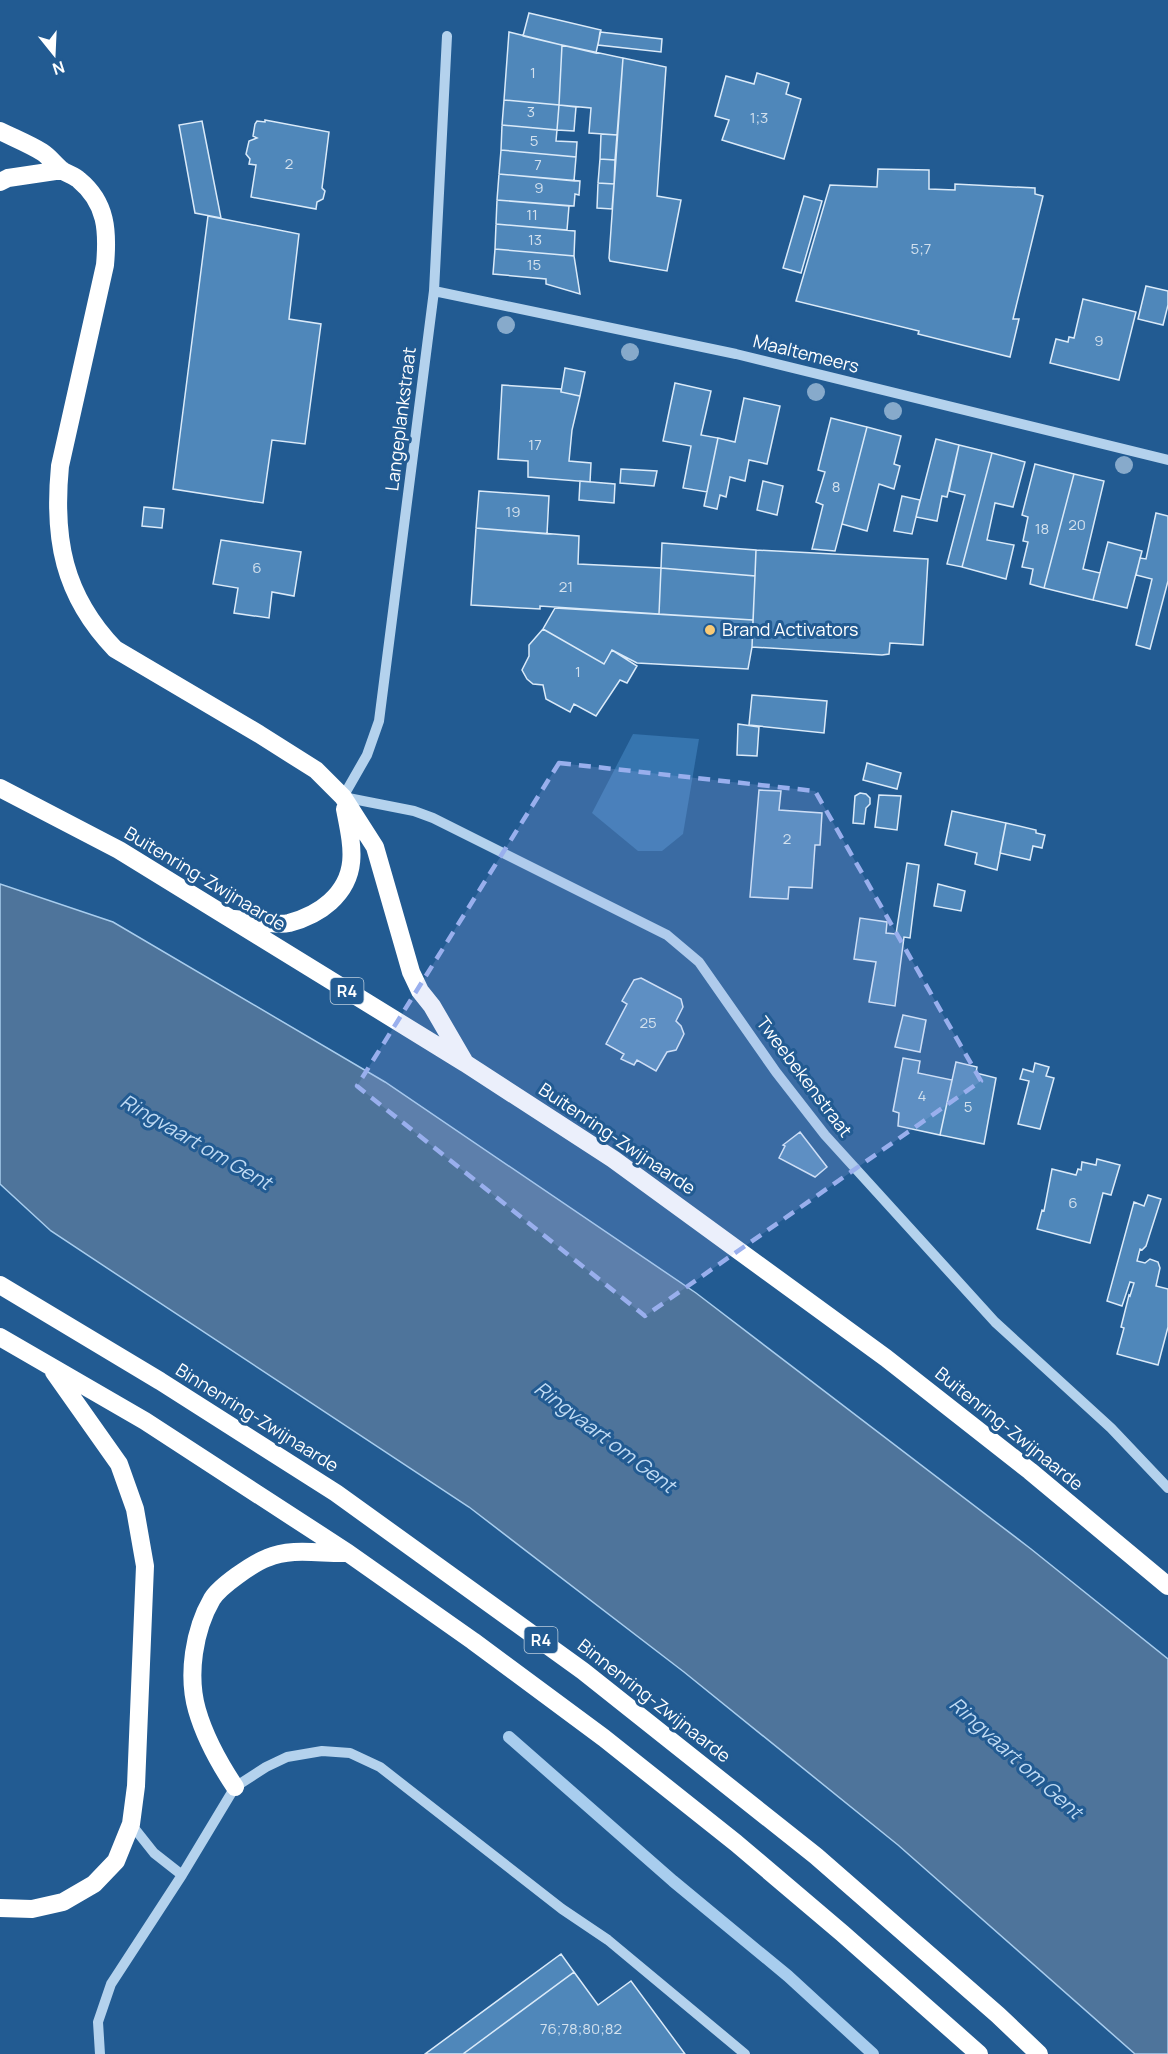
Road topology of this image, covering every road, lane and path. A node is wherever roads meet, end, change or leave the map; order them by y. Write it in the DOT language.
graph roads {
  1 [pos="447,36"];
  2 [pos="0,130"];
  3 [pos="62,170"];
  4 [pos="0,182"];
  5 [pos="434,291"];
  6 [pos="1168,460"];
  7 [pos="0,788"];
  8 [pos="343,797"];
  9 [pos="229,918"];
  10 [pos="465,1063"];
  11 [pos="0,1285"];
  12 [pos="0,1337"];
  13 [pos="50,1366"];
  14 [pos="1168,1488"];
  15 [pos="348,1553"];
  16 [pos="1168,1586"];
  17 [pos="235,1787"];
  18 [pos="131,1824"];
  19 [pos="182,1875"];
  20 [pos="0,1908"];
  21 [pos="100,2054"];
  22 [pos="745,2054"];
  23 [pos="979,2054"];
  24 [pos="1038,2054"];
  1 -- 5 [label="street, Langeplankstraat"];
  2 -- 3 [label="highway"];
  3 -- 4 [label="highway"];
  3 -- 8 [label="highway"];
  5 -- 6 [label="street, Maaltemeers"];
  5 -- 8 [label="street, Langeplankstraat"];
  7 -- 9 [label="highway, Buitenring-Zwijnaarde / R4"];
  8 -- 9 [label="highway"];
  8 -- 10 [label="highway, R4"];
  8 -- 14 [label="street, Tweebekenstraat"];
  9 -- 10 [label="highway, Buitenring-Zwijnaarde / R4"];
  10 -- 16 [label="highway, Buitenring-Zwijnaarde / R4"];
  11 -- 24 [label="highway, Binnenring-Zwijnaarde / R4"];
  12 -- 13 [label="highway, R4"];
  13 -- 15 [label="highway, R4"];
  13 -- 18 [label="highway, R4"];
  15 -- 17 [label="highway"];
  15 -- 23 [label="highway, R4"];
  17 -- 19 [label="street"];
  17 -- 22 [label="street"];
  18 -- 19 [label="street"];
  18 -- 20 [label="highway"];
  19 -- 21 [label="street"];
}
